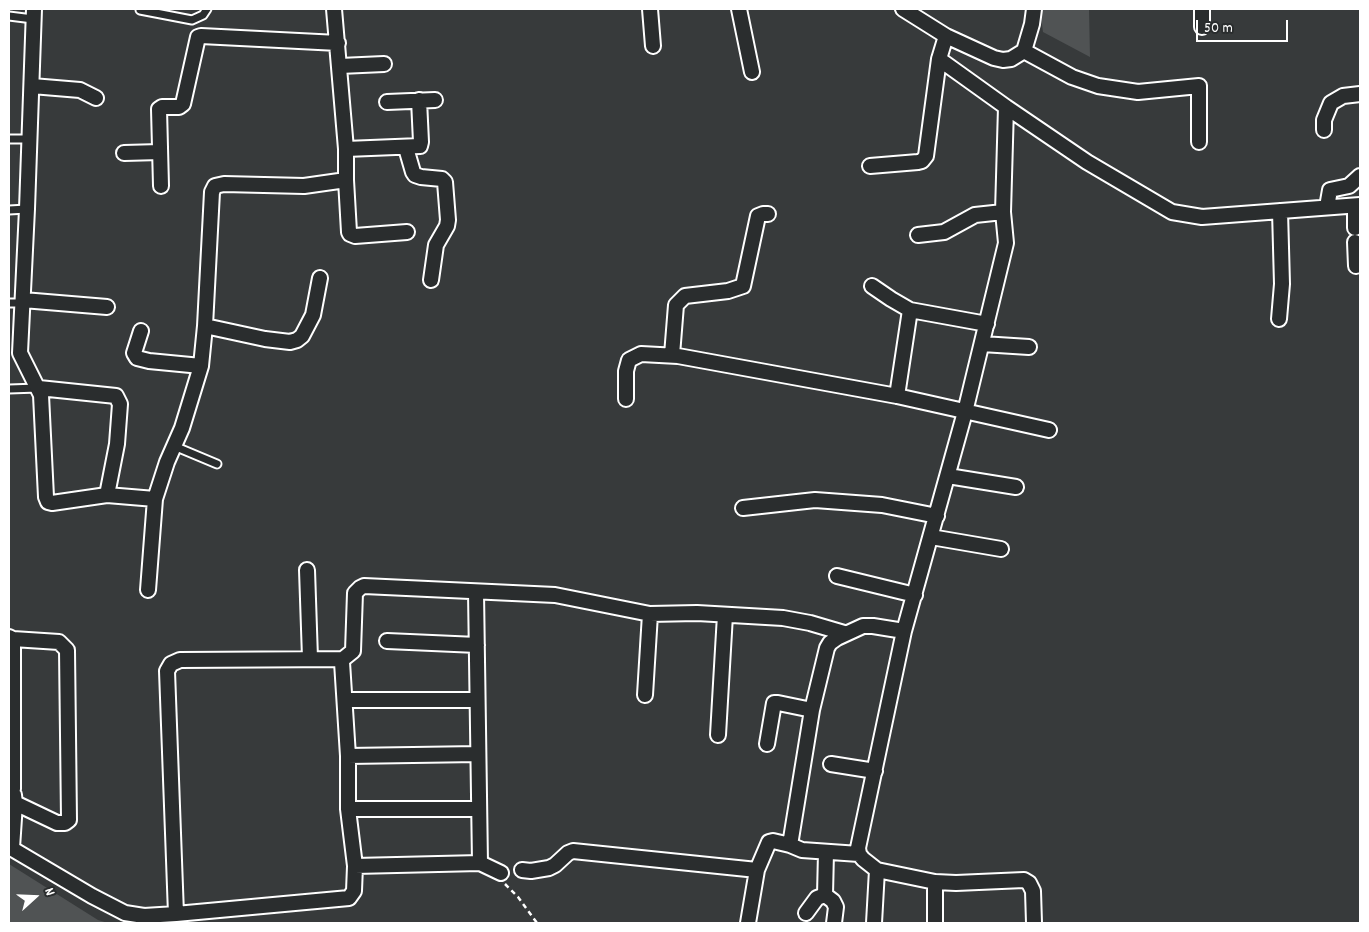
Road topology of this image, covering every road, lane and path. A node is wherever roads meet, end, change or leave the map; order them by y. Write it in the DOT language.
graph roads {
  1 [pos="207,9"];
  2 [pos="334,9"];
  3 [pos="650,9"];
  4 [pos="739,9"];
  5 [pos="903,9"];
  6 [pos="1034,9"];
  7 [pos="1202,9"];
  8 [pos="140,10"];
  9 [pos="34,14"];
  10 [pos="9,16"];
  11 [pos="1202,27"];
  12 [pos="338,44"];
  13 [pos="653,46"];
  14 [pos="943,46"];
  15 [pos="1024,51"];
  16 [pos="384,64"];
  17 [pos="340,66"];
  18 [pos="752,72"];
  19 [pos="32,86"];
  20 [pos="1360,94"];
  21 [pos="96,98"];
  22 [pos="419,100"];
  23 [pos="435,100"];
  24 [pos="387,102"];
  25 [pos="1006,107"];
  26 [pos="1324,130"];
  27 [pos="9,139"];
  28 [pos="30,139"];
  29 [pos="1199,142"];
  30 [pos="406,148"];
  31 [pos="346,149"];
  32 [pos="160,152"];
  33 [pos="124,153"];
  34 [pos="870,166"];
  35 [pos="1360,176"];
  36 [pos="346,180"];
  37 [pos="161,186"];
  38 [pos="1328,200"];
  39 [pos="1357,206"];
  40 [pos="27,209"];
  41 [pos="9,210"];
  42 [pos="1280,211"];
  43 [pos="1003,212"];
  44 [pos="768,214"];
  45 [pos="1355,228"];
  46 [pos="407,232"];
  47 [pos="918,235"];
  48 [pos="1356,242"];
  49 [pos="1356,266"];
  50 [pos="320,278"];
  51 [pos="430,280"];
  52 [pos="872,286"];
  53 [pos="23,302"];
  54 [pos="9,303"];
  55 [pos="107,307"];
  56 [pos="910,310"];
  57 [pos="1279,319"];
  58 [pos="988,324"];
  59 [pos="205,326"];
  60 [pos="140,331"];
  61 [pos="982,344"];
  62 [pos="1029,347"];
  63 [pos="672,355"];
  64 [pos="201,366"];
  65 [pos="39,388"];
  66 [pos="9,389"];
  67 [pos="897,396"];
  68 [pos="626,399"];
  69 [pos="966,412"];
  70 [pos="1049,430"];
  71 [pos="174,446"];
  72 [pos="217,464"];
  73 [pos="948,476"];
  74 [pos="1016,487"];
  75 [pos="107,495"];
  76 [pos="155,499"];
  77 [pos="743,508"];
  78 [pos="937,516"];
  79 [pos="931,537"];
  80 [pos="1001,549"];
  81 [pos="307,570"];
  82 [pos="837,576"];
  83 [pos="148,590"];
  84 [pos="476,592"];
  85 [pos="914,596"];
  86 [pos="650,614"];
  87 [pos="724,615"];
  88 [pos="904,631"];
  89 [pos="844,634"];
  90 [pos="11,638"];
  91 [pos="387,641"];
  92 [pos="477,645"];
  93 [pos="310,658"];
  94 [pos="343,659"];
  95 [pos="645,695"];
  96 [pos="345,700"];
  97 [pos="477,700"];
  98 [pos="812,710"];
  99 [pos="718,735"];
  100 [pos="767,744"];
  101 [pos="478,754"];
  102 [pos="348,756"];
  103 [pos="831,764"];
  104 [pos="875,771"];
  105 [pos="11,788"];
  106 [pos="15,803"];
  107 [pos="348,809"];
  108 [pos="479,809"];
  109 [pos="790,844"];
  110 [pos="10,848"];
  111 [pos="826,852"];
  112 [pos="859,854"];
  113 [pos="480,863"];
  114 [pos="355,866"];
  115 [pos="522,870"];
  116 [pos="757,870"];
  117 [pos="877,870"];
  118 [pos="500,872"];
  119 [pos="935,882"];
  120 [pos="825,895"];
  121 [pos="806,913"];
  122 [pos="176,914"];
  123 [pos="537,923"];
  124 [pos="748,923"];
  125 [pos="834,923"];
  126 [pos="874,923"];
  127 [pos="934,923"];
  128 [pos="1034,923"];
  1 -- 8 [label="lane"];
  2 -- 12 [label="street"];
  3 -- 13 [label="street"];
  4 -- 18 [label="street"];
  5 -- 14 [label="street"];
  6 -- 15 [label="street"];
  7 -- 11 [label="street"];
  9 -- 10 [label="lane"];
  9 -- 19 [label="street"];
  12 -- 17 [label="street"];
  12 -- 32 [label="street"];
  14 -- 15 [label="street"];
  14 -- 25 [label="street"];
  14 -- 34 [label="street"];
  15 -- 29 [label="street"];
  16 -- 17 [label="street"];
  17 -- 31 [label="street"];
  19 -- 21 [label="street"];
  19 -- 28 [label="street"];
  20 -- 26 [label="street"];
  22 -- 23 [label="street"];
  22 -- 24 [label="street"];
  22 -- 30 [label="street"];
  25 -- 42 [label="street"];
  25 -- 43 [label="street"];
  27 -- 28 [label="lane"];
  28 -- 40 [label="street"];
  30 -- 31 [label="street"];
  30 -- 51 [label="street"];
  31 -- 36 [label="street"];
  32 -- 33 [label="street"];
  32 -- 37 [label="street"];
  35 -- 38 [label="street"];
  36 -- 46 [label="street"];
  36 -- 59 [label="street"];
  38 -- 39 [label="street"];
  38 -- 42 [label="street"];
  39 -- 45 [label="street"];
  40 -- 41 [label="lane"];
  40 -- 53 [label="street"];
  42 -- 57 [label="street"];
  43 -- 47 [label="street"];
  43 -- 58 [label="street"];
  44 -- 63 [label="street"];
  48 -- 49 [label="street"];
  50 -- 59 [label="street"];
  52 -- 56 [label="street"];
  53 -- 54 [label="lane"];
  53 -- 55 [label="street"];
  53 -- 65 [label="street"];
  56 -- 58 [label="street"];
  56 -- 67 [label="street"];
  58 -- 61 [label="street"];
  59 -- 64 [label="street"];
  60 -- 64 [label="street"];
  61 -- 62 [label="street"];
  61 -- 69 [label="street"];
  63 -- 67 [label="street"];
  63 -- 68 [label="street"];
  64 -- 71 [label="street"];
  65 -- 66 [label="lane"];
  65 -- 75 [label="street"];
  65 -- 75 [label="street"];
  67 -- 69 [label="street"];
  69 -- 70 [label="street"];
  69 -- 73 [label="street"];
  71 -- 72 [label="lane"];
  71 -- 76 [label="street"];
  73 -- 74 [label="street"];
  73 -- 78 [label="street"];
  75 -- 76 [label="street"];
  76 -- 83 [label="street"];
  77 -- 78 [label="street"];
  78 -- 79 [label="street"];
  79 -- 80 [label="street"];
  79 -- 85 [label="street"];
  81 -- 93 [label="street"];
  82 -- 85 [label="street"];
  84 -- 86 [label="street"];
  84 -- 92 [label="street"];
  84 -- 94 [label="street"];
  85 -- 88 [label="street"];
  86 -- 87 [label="street"];
  86 -- 95 [label="street"];
  87 -- 89 [label="street"];
  87 -- 99 [label="street"];
  88 -- 89 [label="street"];
  88 -- 104 [label="street"];
  89 -- 98 [label="street"];
  90 -- 105 [label="street"];
  90 -- 106 [label="street"];
  91 -- 92 [label="street"];
  92 -- 97 [label="street"];
  93 -- 94 [label="street"];
  93 -- 122 [label="street"];
  94 -- 96 [label="street"];
  96 -- 97 [label="street"];
  96 -- 102 [label="street"];
  97 -- 101 [label="street"];
  98 -- 100 [label="street"];
  98 -- 109 [label="street"];
  101 -- 102 [label="street"];
  101 -- 108 [label="street"];
  102 -- 107 [label="street"];
  103 -- 104 [label="street"];
  104 -- 112 [label="street"];
  105 -- 106 [label="street"];
  106 -- 110 [label="street"];
  107 -- 108 [label="street"];
  107 -- 114 [label="street"];
  108 -- 113 [label="street"];
  109 -- 111 [label="street"];
  109 -- 116 [label="street"];
  110 -- 122 [label="street"];
  111 -- 112 [label="street"];
  111 -- 120 [label="street"];
  112 -- 117 [label="street"];
  113 -- 114 [label="street"];
  113 -- 118 [label="street"];
  114 -- 122 [label="street"];
  115 -- 116 [label="street"];
  116 -- 124 [label="street"];
  117 -- 119 [label="street"];
  117 -- 126 [label="street"];
  118 -- 123 [label="path"];
  119 -- 127 [label="street"];
  119 -- 128 [label="street"];
  120 -- 121 [label="street"];
  120 -- 125 [label="street"];
}
